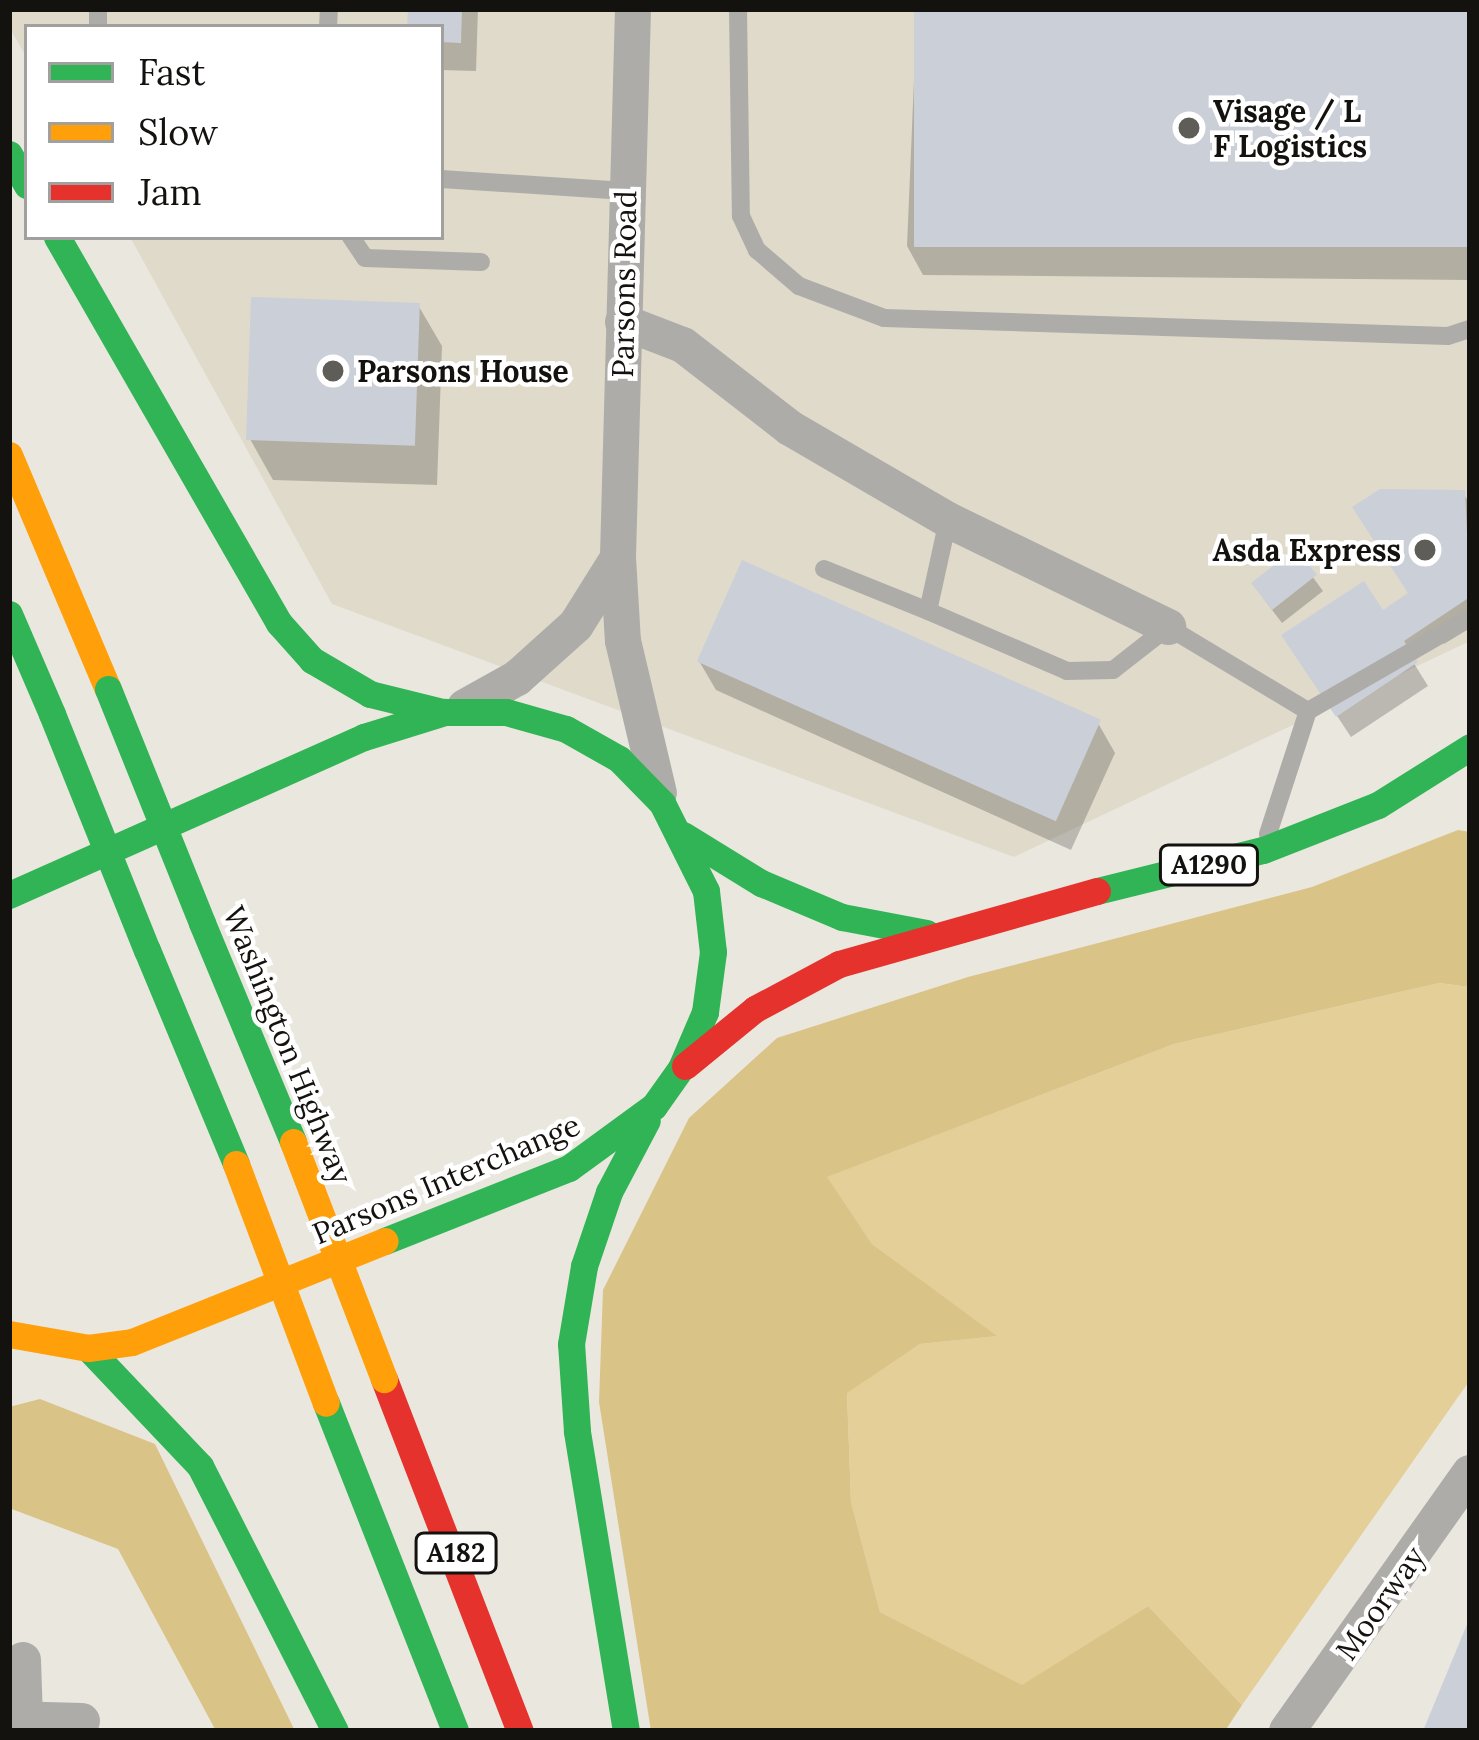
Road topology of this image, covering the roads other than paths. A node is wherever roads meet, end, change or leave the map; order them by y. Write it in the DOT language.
graph roads {
  1 [pos="633,9"];
  2 [pos="738,9"];
  3 [pos="444,179"];
  4 [pos="626,190"];
  5 [pos="59,240"];
  6 [pos="353,240"];
  7 [pos="481,262"];
  8 [pos="623,322"];
  9 [pos="1470,329"];
  10 [pos="9,455"];
  11 [pos="947,520"];
  12 [pos="618,558"];
  13 [pos="824,569"];
  14 [pos="928,611"];
  15 [pos="9,614"];
  16 [pos="1470,618"];
  17 [pos="1168,627"];
  18 [pos="453,711"];
  19 [pos="1308,711"];
  20 [pos="1470,747"];
  21 [pos="662,803"];
  22 [pos="683,835"];
  23 [pos="1263,850"];
  24 [pos="9,895"];
  25 [pos="929,933"];
  26 [pos="681,1068"];
  27 [pos="655,1106"];
  28 [pos="14,1341"];
  29 [pos="88,1348"];
  30 [pos="1470,1473"];
  31 [pos="23,1660"];
  32 [pos="17,1719"];
  33 [pos="82,1721"];
  34 [pos="335,1731"];
  35 [pos="455,1731"];
  36 [pos="520,1731"];
  37 [pos="626,1731"];
  38 [pos="1287,1731"];
  1 -- 4 [label="street, Parsons Road"];
  2 -- 9 [label="lane"];
  3 -- 4 [label="lane"];
  4 -- 8 [label="street, Parsons Road"];
  5 -- 18 [label="main road"];
  6 -- 7 [label="lane"];
  8 -- 11 [label="street"];
  8 -- 12 [label="street, Parsons Road"];
  10 -- 36 [label="main road, Washington Highway / A182, bridge"];
  11 -- 14 [label="lane"];
  11 -- 17 [label="street"];
  12 -- 18 [label="street"];
  12 -- 21 [label="street, Parsons Road"];
  13 -- 14 [label="lane"];
  14 -- 17 [label="lane"];
  15 -- 35 [label="main road, A182, bridge"];
  16 -- 19 [label="lane"];
  17 -- 19 [label="lane"];
  18 -- 21 [label="main road, Parsons Interchange"];
  18 -- 24 [label="main road, Parsons Interchange"];
  19 -- 23 [label="lane"];
  20 -- 23 [label="main road, A1290"];
  21 -- 22 [label="main road, Parsons Interchange"];
  22 -- 25 [label="main road, A1290"];
  22 -- 26 [label="main road, Parsons Interchange"];
  23 -- 25 [label="main road, A1290"];
  25 -- 26 [label="main road, A1290"];
  26 -- 27 [label="main road, Parsons Interchange"];
  27 -- 29 [label="main road, Parsons Interchange"];
  27 -- 37 [label="main road"];
  28 -- 29 [label="main road, Parsons Interchange"];
  29 -- 34 [label="main road"];
  30 -- 38 [label="street, Moorway"];
  31 -- 32 [label="street"];
  32 -- 33 [label="street"];
}
